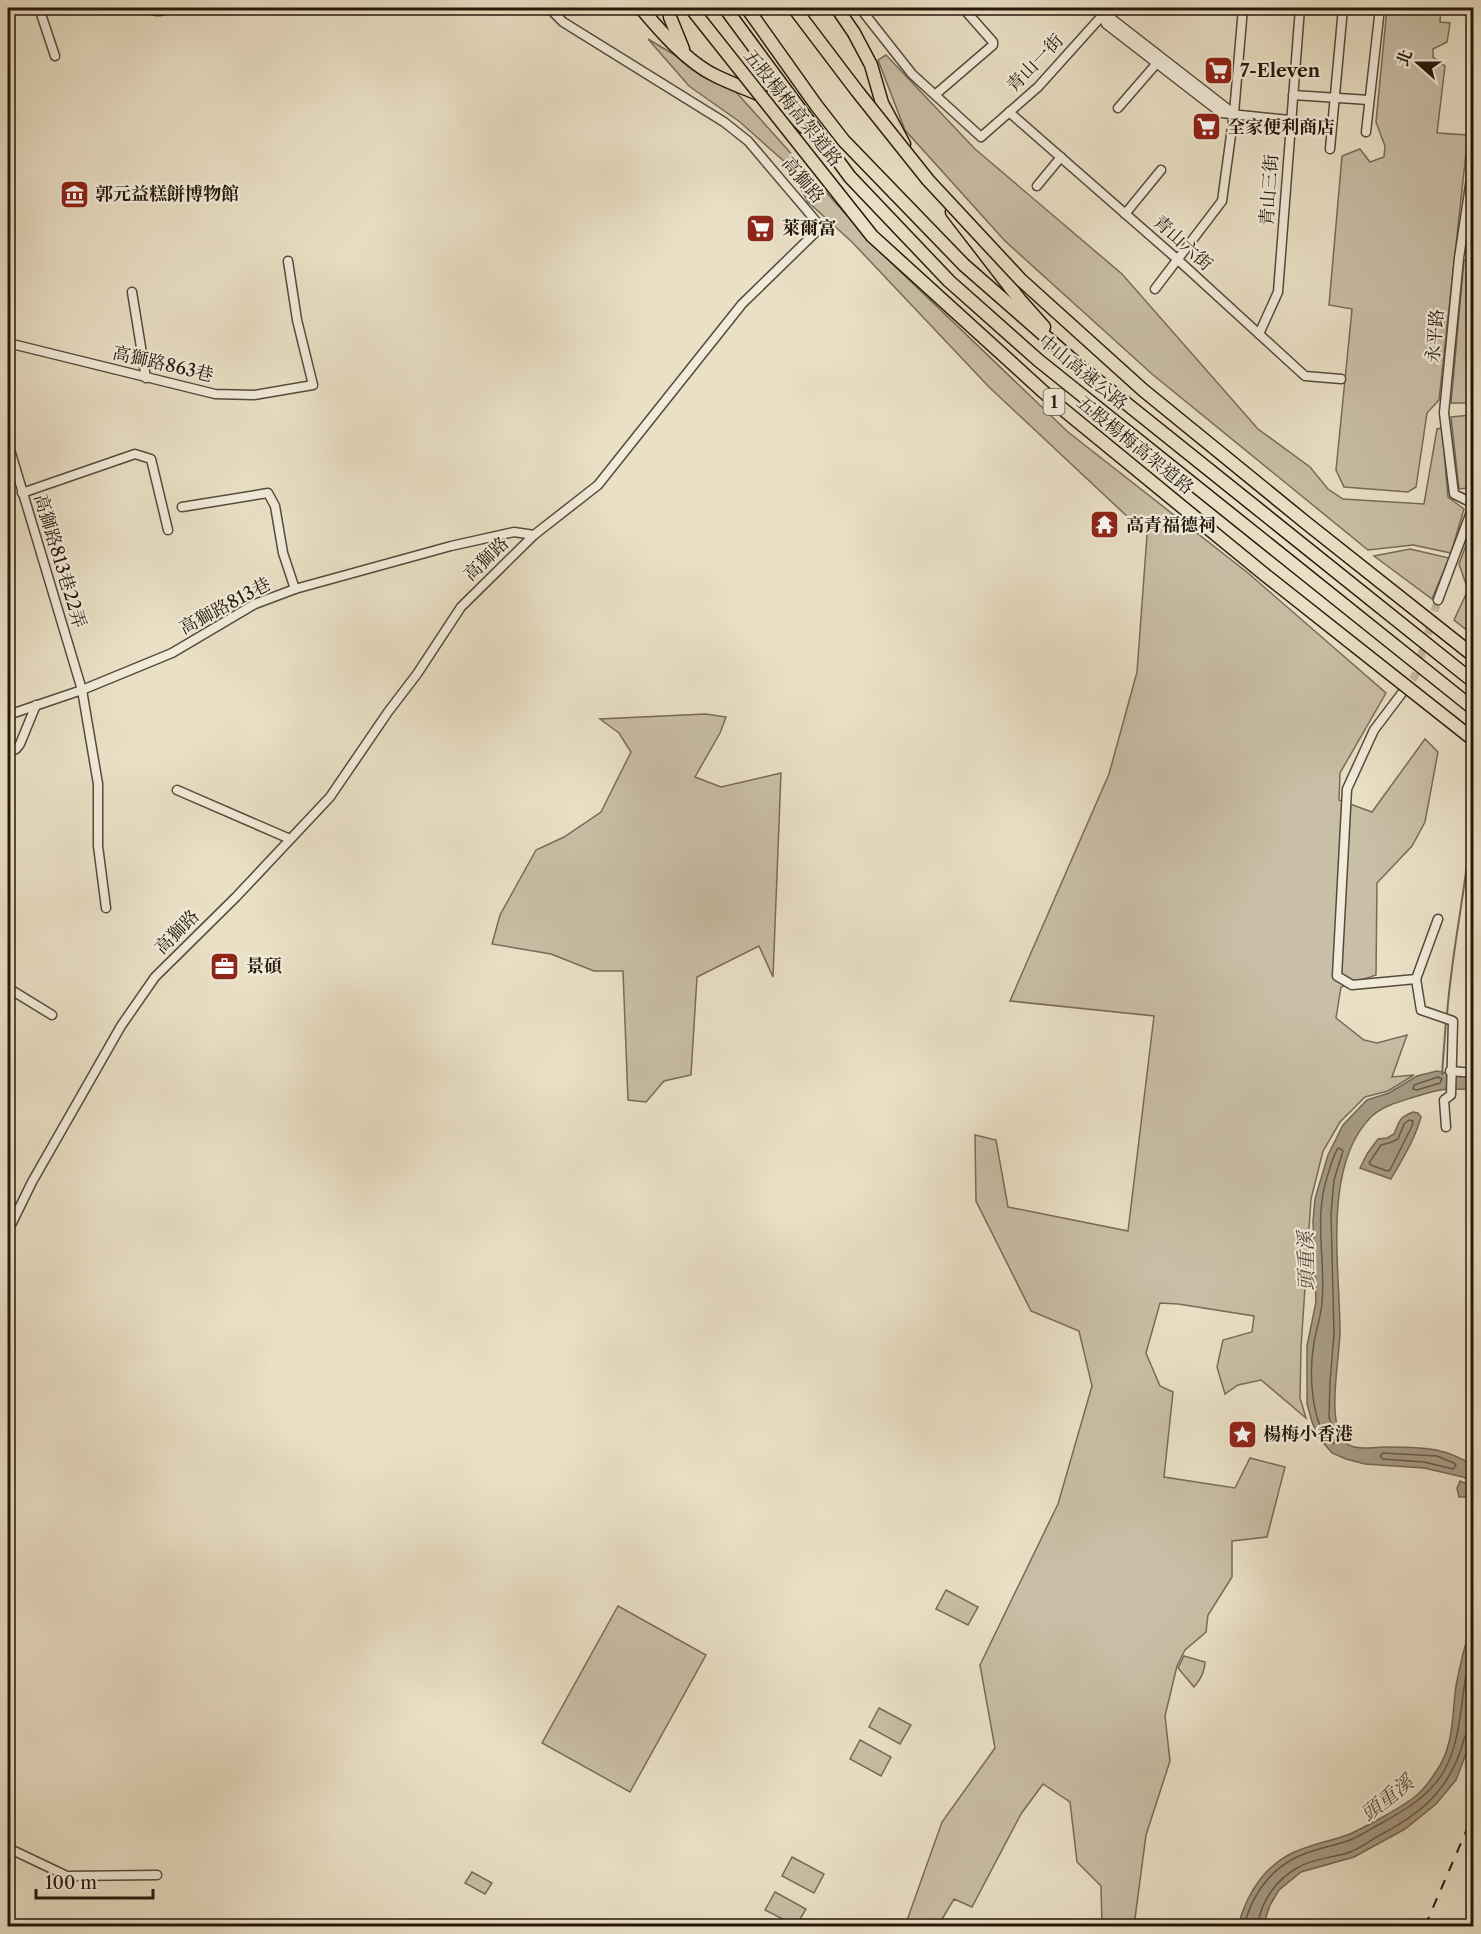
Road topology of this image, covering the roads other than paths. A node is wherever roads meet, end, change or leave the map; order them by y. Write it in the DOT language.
graph roads {
  1 [pos="39,8"];
  2 [pos="146,8"];
  3 [pos="171,8"];
  4 [pos="549,8"];
  5 [pos="641,8"];
  6 [pos="669,8"];
  7 [pos="691,8"];
  8 [pos="725,8"];
  9 [pos="747,8"];
  10 [pos="794,8"];
  11 [pos="837,8"];
  12 [pos="860,8"];
  13 [pos="963,8"];
  14 [pos="1109,8"];
  15 [pos="1243,8"];
  16 [pos="1300,8"];
  17 [pos="1342,8"];
  18 [pos="1380,8"];
  19 [pos="1102,16"];
  20 [pos="685,54"];
  21 [pos="55,56"];
  22 [pos="1157,63"];
  23 [pos="936,94"];
  24 [pos="1293,95"];
  25 [pos="1334,98"];
  26 [pos="1369,100"];
  27 [pos="1118,108"];
  28 [pos="1009,112"];
  29 [pos="1234,113"];
  30 [pos="1290,120"];
  31 [pos="1366,132"];
  32 [pos="1330,149"];
  33 [pos="1061,157"];
  34 [pos="1473,159"];
  35 [pos="1161,170"];
  36 [pos="850,177"];
  37 [pos="1037,186"];
  38 [pos="1125,214"];
  39 [pos="1177,259"];
  40 [pos="288,261"];
  41 [pos="1155,289"];
  42 [pos="132,292"];
  43 [pos="1259,334"];
  44 [pos="8,343"];
  45 [pos="1077,364"];
  46 [pos="146,378"];
  47 [pos="1341,379"];
  48 [pos="8,443"];
  49 [pos="22,493"];
  50 [pos="1473,504"];
  51 [pos="182,507"];
  52 [pos="168,530"];
  53 [pos="534,535"];
  54 [pos="295,589"];
  55 [pos="1438,600"];
  56 [pos="1473,656"];
  57 [pos="1473,682"];
  58 [pos="82,690"];
  59 [pos="1402,693"];
  60 [pos="36,705"];
  61 [pos="1473,709"];
  62 [pos="8,715"];
  63 [pos="1473,740"];
  64 [pos="8,752"];
  65 [pos="177,790"];
  66 [pos="290,838"];
  67 [pos="106,908"];
  68 [pos="1438,919"];
  69 [pos="1416,979"];
  70 [pos="8,988"];
  71 [pos="52,1015"];
  72 [pos="1473,1072"];
  73 [pos="1450,1073"];
  74 [pos="1446,1127"];
  75 [pos="8,1232"];
  76 [pos="8,1848"];
  77 [pos="158,1875"];
  1 -- 21 [label="street"];
  2 -- 3 [label="street"];
  4 -- 53 [label="street, 高獅路"];
  5 -- 20 [label="highway"];
  6 -- 20 [label="highway"];
  7 -- 63 [label="highway, 五股楊梅高架道路 / 1, bridge"];
  8 -- 36 [label="highway, 中山高速公路 / 1"];
  9 -- 45 [label="highway, 中山高速公路"];
  10 -- 56 [label="highway, bridge"];
  11 -- 45 [label="highway"];
  12 -- 23 [label="street"];
  13 -- 23 [label="street"];
  14 -- 19 [label="street, 青山一街"];
  15 -- 29 [label="street"];
  16 -- 24 [label="street, 青山三街"];
  17 -- 25 [label="street"];
  18 -- 26 [label="street"];
  19 -- 22 [label="street"];
  19 -- 28 [label="street, 青山一街"];
  19 -- 29 [label="street"];
  20 -- 36 [label="highway"];
  22 -- 27 [label="street"];
  22 -- 29 [label="street"];
  23 -- 28 [label="street, 青山一街"];
  24 -- 25 [label="street"];
  24 -- 30 [label="street, 青山三街"];
  25 -- 26 [label="street"];
  25 -- 32 [label="street"];
  26 -- 31 [label="street"];
  28 -- 33 [label="street, 青山六街"];
  29 -- 30 [label="street"];
  29 -- 39 [label="street"];
  30 -- 43 [label="street, 青山三街"];
  33 -- 37 [label="street"];
  33 -- 38 [label="street, 青山六街"];
  34 -- 50 [label="street, 永平路"];
  35 -- 38 [label="street"];
  36 -- 61 [label="highway, 中山高速公路 / 1"];
  38 -- 39 [label="street, 青山六街"];
  39 -- 41 [label="street"];
  39 -- 43 [label="street, 青山六街"];
  40 -- 46 [label="street, 高獅路863巷"];
  42 -- 46 [label="street"];
  43 -- 47 [label="street, 青山六街"];
  44 -- 46 [label="street, 高獅路863巷"];
  45 -- 57 [label="highway, 中山高速公路"];
  48 -- 49 [label="street, 高獅路813巷22弄"];
  49 -- 52 [label="street"];
  49 -- 58 [label="street, 高獅路813巷22弄"];
  50 -- 55 [label="street"];
  51 -- 54 [label="street"];
  53 -- 54 [label="street, 高獅路813巷"];
  53 -- 66 [label="street, 高獅路"];
  54 -- 58 [label="street, 高獅路813巷"];
  58 -- 60 [label="street, 高獅路813巷"];
  58 -- 67 [label="street, 高獅路813巷22弄"];
  59 -- 69 [label="street"];
  60 -- 62 [label="street, 高獅路813巷"];
  60 -- 64 [label="street"];
  65 -- 66 [label="street"];
  66 -- 75 [label="street, 高獅路"];
  68 -- 69 [label="street"];
  69 -- 73 [label="street"];
  70 -- 71 [label="street"];
  72 -- 73 [label="street"];
  73 -- 74 [label="street"];
  76 -- 77 [label="street"];
}
